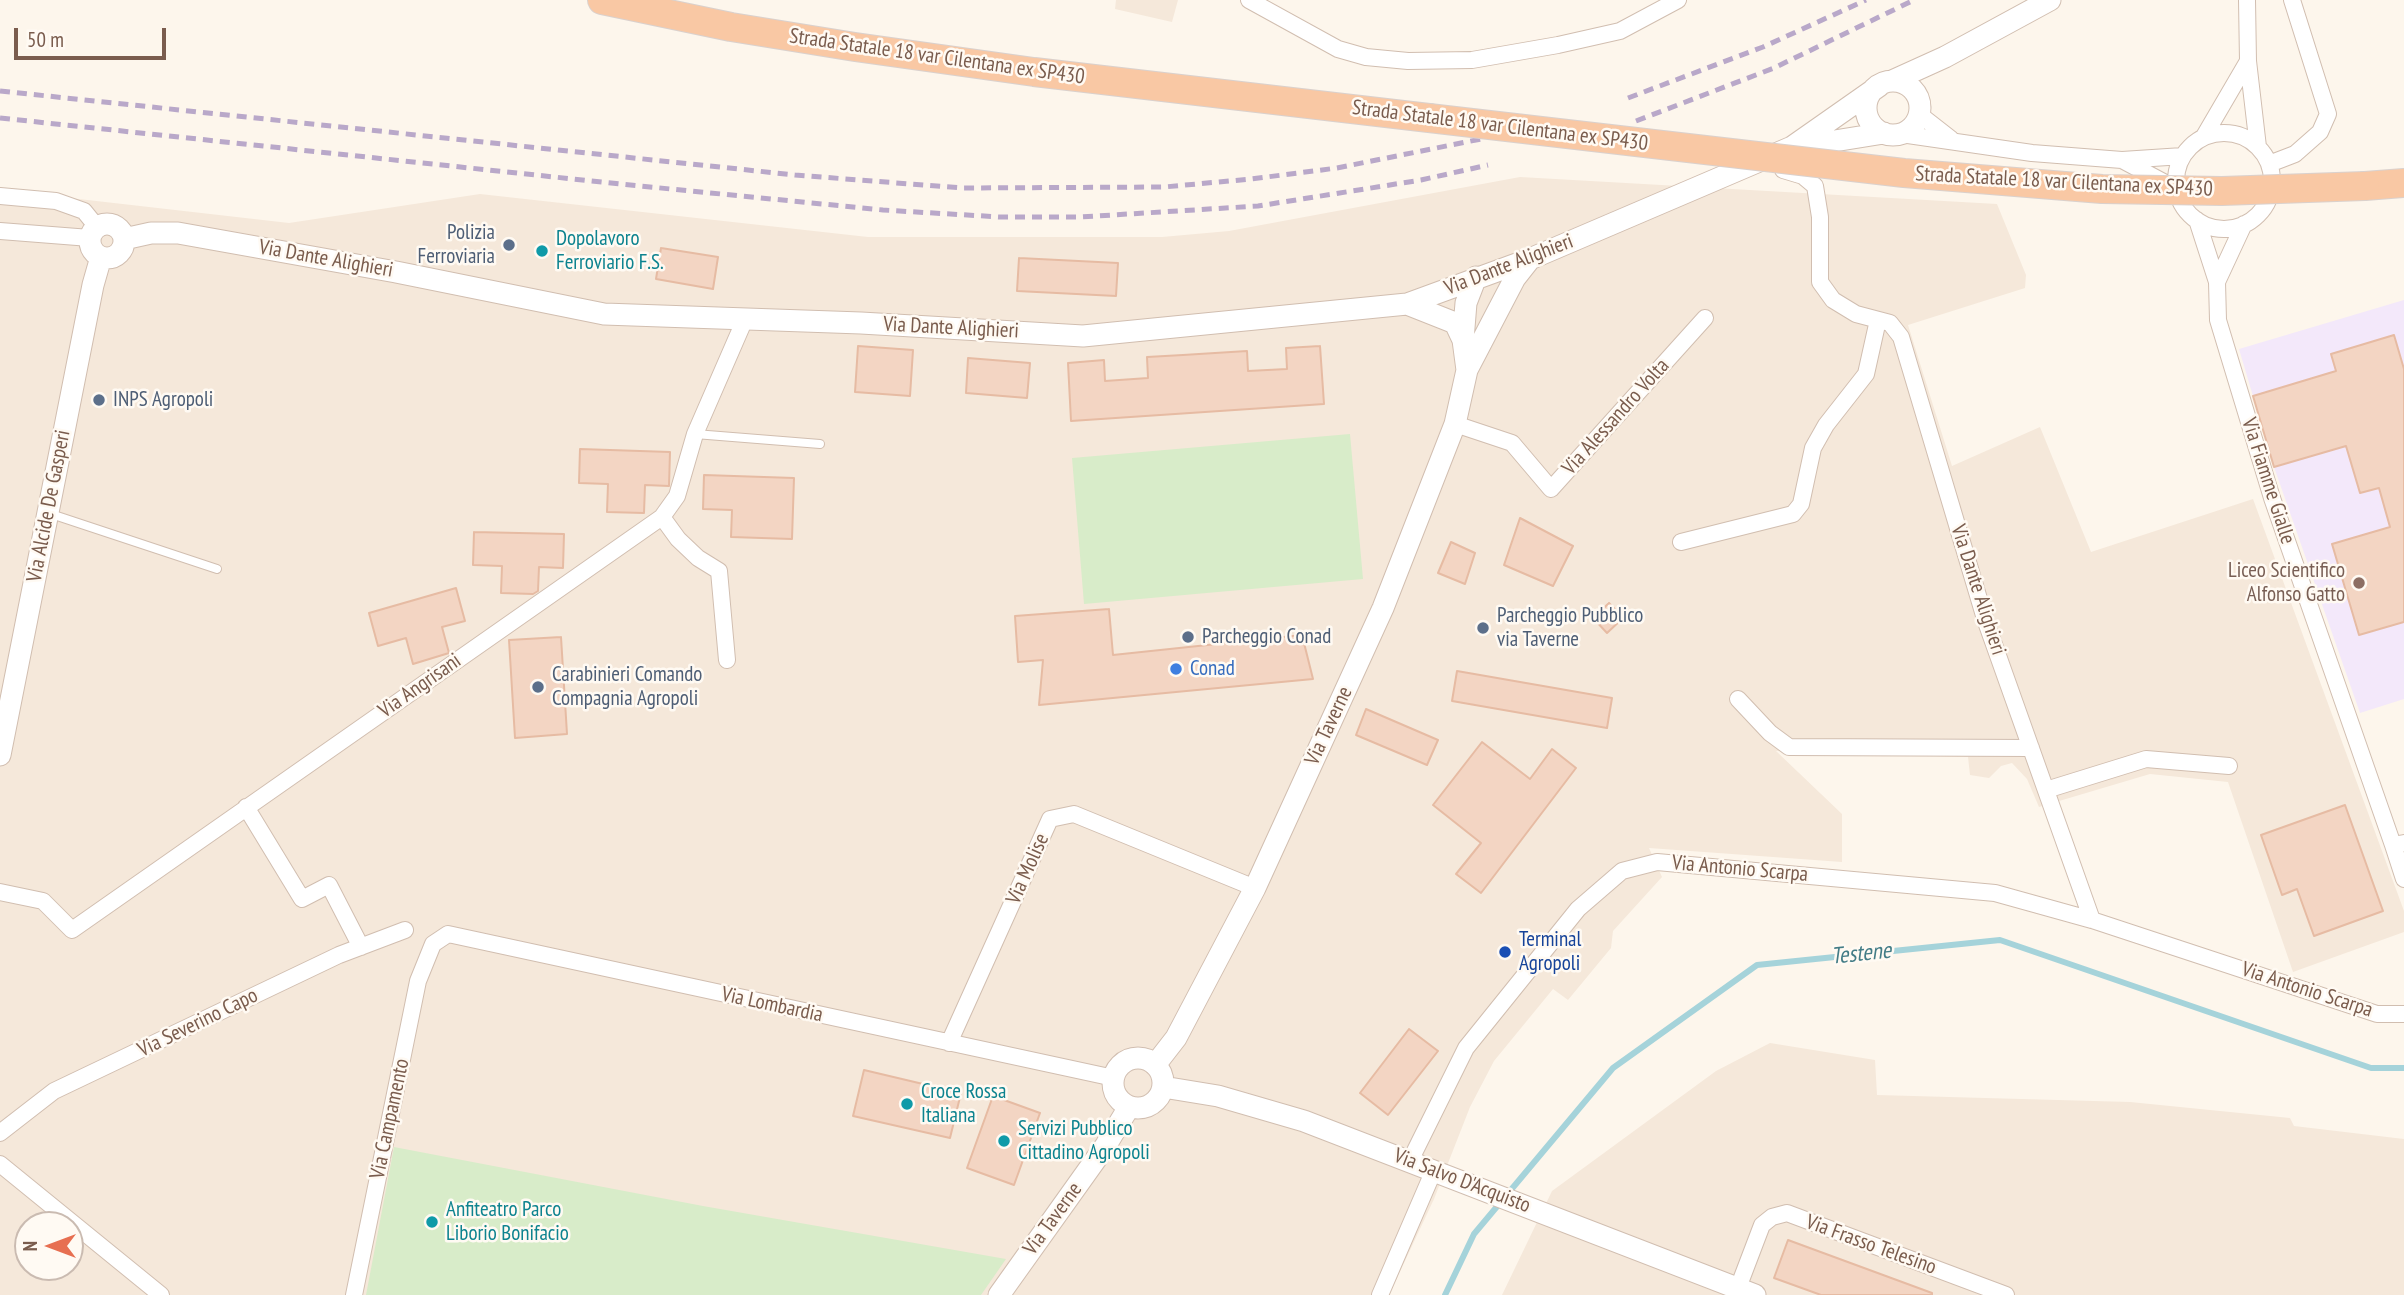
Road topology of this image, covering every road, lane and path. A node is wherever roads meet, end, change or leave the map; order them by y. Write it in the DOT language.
graph roads {
  1 [pos="602,0"];
  2 [pos="1249,0"];
  3 [pos="1678,0"];
  4 [pos="2050,0"];
  5 [pos="2247,0"];
  6 [pos="2291,0"];
  7 [pos="1945,57"];
  8 [pos="2248,61"];
  9 [pos="1885,84"];
  10 [pos="1918,106"];
  11 [pos="1893,133"];
  12 [pos="2203,138"];
  13 [pos="1952,140"];
  14 [pos="1792,147"];
  15 [pos="2258,147"];
  16 [pos="2183,156"];
  17 [pos="2122,160"];
  18 [pos="1757,162"];
  19 [pos="2269,164"];
  20 [pos="2404,183"];
  21 [pos="2177,189"];
  22 [pos="0,196"];
  23 [pos="2197,220"];
  24 [pos="2244,224"];
  25 [pos="0,231"];
  26 [pos="93,232"];
  27 [pos="124,239"];
  28 [pos="101,257"];
  29 [pos="1530,259"];
  30 [pos="1476,277"];
  31 [pos="2217,282"];
  32 [pos="1407,304"];
  33 [pos="1705,318"];
  34 [pos="745,319"];
  35 [pos="1878,320"];
  36 [pos="1489,331"];
  37 [pos="1463,340"];
  38 [pos="1467,370"];
  39 [pos="1455,424"];
  40 [pos="695,434"];
  41 [pos="820,444"];
  42 [pos="48,513"];
  43 [pos="662,516"];
  44 [pos="1681,542"];
  45 [pos="217,569"];
  46 [pos="727,660"];
  47 [pos="1738,699"];
  48 [pos="2031,748"];
  49 [pos="0,755"];
  50 [pos="2229,766"];
  51 [pos="2046,790"];
  52 [pos="246,807"];
  53 [pos="2398,844"];
  54 [pos="2404,879"];
  55 [pos="1255,888"];
  56 [pos="0,892"];
  57 [pos="2092,920"];
  58 [pos="405,930"];
  59 [pos="433,944"];
  60 [pos="361,947"];
  61 [pos="2404,1014"];
  62 [pos="949,1043"];
  63 [pos="1155,1065"];
  64 [pos="1114,1078"];
  65 [pos="1163,1087"];
  66 [pos="1129,1107"];
  67 [pos="0,1133"];
  68 [pos="1410,1161"];
  69 [pos="0,1164"];
  70 [pos="1438,1172"];
  71 [pos="1746,1292"];
  72 [pos="162,1295"];
  73 [pos="354,1295"];
  74 [pos="999,1295"];
  75 [pos="1380,1295"];
  76 [pos="2006,1295"];
  1 -- 20 [label="highway, Strada Statale 18 var Cilentana ex SP430, bridge"];
  2 -- 3 [label="street"];
  4 -- 7 [label="street"];
  5 -- 8 [label="street"];
  6 -- 19 [label="street"];
  7 -- 9 [label="street"];
  7 -- 10 [label="street"];
  8 -- 12 [label="street"];
  8 -- 15 [label="street"];
  9 -- 10 [label="street"];
  9 -- 11 [label="street"];
  9 -- 14 [label="street"];
  10 -- 11 [label="street"];
  10 -- 13 [label="street"];
  11 -- 13 [label="street"];
  11 -- 14 [label="street"];
  12 -- 15 [label="street"];
  12 -- 16 [label="street"];
  13 -- 17 [label="street"];
  14 -- 18 [label="street, Via Dante Alighieri"];
  15 -- 19 [label="street"];
  16 -- 17 [label="street"];
  16 -- 21 [label="street"];
  17 -- 21 [label="street"];
  18 -- 29 [label="street, Via Dante Alighieri"];
  18 -- 35 [label="street, Via Dante Alighieri"];
  19 -- 24 [label="street"];
  21 -- 23 [label="street"];
  22 -- 26 [label="street"];
  23 -- 24 [label="street"];
  23 -- 31 [label="street, Via Fiamme Gialle"];
  24 -- 31 [label="street"];
  25 -- 26 [label="street"];
  26 -- 27 [label="street"];
  26 -- 28 [label="street"];
  27 -- 28 [label="street"];
  27 -- 34 [label="street, Via Dante Alighieri"];
  28 -- 42 [label="street, Via Alcide De Gasperi"];
  29 -- 30 [label="street, Via Dante Alighieri"];
  29 -- 36 [label="street, Via Taverne"];
  30 -- 32 [label="street, Via Dante Alighieri"];
  30 -- 36 [label="street"];
  30 -- 37 [label="street, Via Taverne"];
  31 -- 53 [label="street, Via Fiamme Gialle"];
  32 -- 34 [label="street, Via Dante Alighieri"];
  32 -- 37 [label="street"];
  33 -- 39 [label="street, Via Alessandro Volta"];
  34 -- 40 [label="street, Via Angrisani"];
  35 -- 44 [label="street"];
  35 -- 48 [label="street, Via Dante Alighieri"];
  36 -- 38 [label="street, Via Taverne"];
  37 -- 38 [label="street, Via Taverne"];
  38 -- 39 [label="street, Via Taverne"];
  39 -- 55 [label="street, Via Taverne"];
  40 -- 41 [label="lane"];
  40 -- 43 [label="street, Via Angrisani"];
  42 -- 45 [label="lane"];
  42 -- 49 [label="street, Via Alcide De Gasperi"];
  43 -- 46 [label="street"];
  43 -- 52 [label="street, Via Angrisani"];
  47 -- 48 [label="street"];
  48 -- 51 [label="street, Via Dante Alighieri"];
  50 -- 51 [label="street"];
  51 -- 57 [label="street"];
  52 -- 56 [label="street, Via Angrisani"];
  52 -- 60 [label="street"];
  53 -- 54 [label="street"];
  55 -- 62 [label="street, Via Molise"];
  55 -- 63 [label="street, Via Taverne"];
  57 -- 61 [label="street, Via Antonio Scarpa"];
  57 -- 68 [label="street, Via Antonio Scarpa"];
  58 -- 60 [label="street, Via Severino Capo"];
  59 -- 62 [label="street, Via Lombardia"];
  59 -- 73 [label="street, Via Campamento"];
  60 -- 67 [label="street, Via Severino Capo"];
  62 -- 64 [label="street, Via Lombardia"];
  63 -- 64 [label="street"];
  63 -- 65 [label="street"];
  64 -- 66 [label="street"];
  65 -- 66 [label="street"];
  65 -- 68 [label="street, Via Salvo D'Acquisto"];
  66 -- 74 [label="street, Via Taverne"];
  68 -- 70 [label="street, Via Salvo D'Acquisto"];
  69 -- 72 [label="street"];
  70 -- 71 [label="street, Via Salvo D'Acquisto"];
  70 -- 75 [label="street"];
  71 -- 76 [label="street, Via Frasso Telesino"];
}
